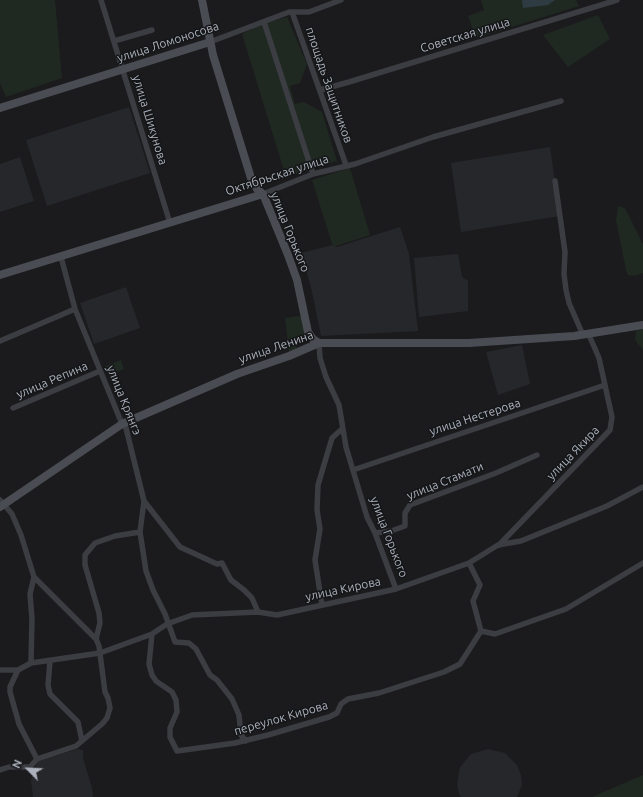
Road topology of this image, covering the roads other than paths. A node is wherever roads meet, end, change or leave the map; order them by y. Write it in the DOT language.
graph roads {
  1 [pos="101,0"];
  2 [pos="202,0"];
  3 [pos="341,0"];
  4 [pos="617,0"];
  5 [pos="292,12"];
  6 [pos="264,22"];
  7 [pos="152,30"];
  8 [pos="114,41"];
  9 [pos="210,42"];
  10 [pos="122,69"];
  11 [pos="320,90"];
  12 [pos="561,101"];
  13 [pos="1,106"];
  14 [pos="346,165"];
  15 [pos="313,174"];
  16 [pos="555,181"];
  17 [pos="263,194"];
  18 [pos="170,223"];
  19 [pos="60,256"];
  20 [pos="0,274"];
  21 [pos="75,309"];
  22 [pos="643,325"];
  23 [pos="586,335"];
  24 [pos="0,341"];
  25 [pos="319,343"];
  26 [pos="100,371"];
  27 [pos="605,385"];
  28 [pos="13,408"];
  29 [pos="122,424"];
  30 [pos="342,429"];
  31 [pos="537,455"];
  32 [pos="353,470"];
  33 [pos="643,487"];
  34 [pos="144,501"];
  35 [pos="1,504"];
  36 [pos="140,532"];
  37 [pos="375,533"];
  38 [pos="498,545"];
  39 [pos="469,563"];
  40 [pos="643,563"];
  41 [pos="34,577"];
  42 [pos="396,589"];
  43 [pos="322,605"];
  44 [pos="258,612"];
  45 [pos="167,624"];
  46 [pos="481,631"];
  47 [pos="152,634"];
  48 [pos="96,639"];
  49 [pos="100,653"];
  50 [pos="50,661"];
  51 [pos="31,663"];
  52 [pos="0,670"];
  53 [pos="18,670"];
  54 [pos="82,741"];
  55 [pos="246,741"];
  56 [pos="37,758"];
  57 [pos="0,770"];
  1 -- 8 [label="street, улица Шикунова"];
  2 -- 9 [label="street, улица Горького"];
  3 -- 5 [label="street, улица Ломоносова"];
  4 -- 11 [label="street, Советская улица"];
  5 -- 6 [label="street, улица Ломоносова"];
  5 -- 11 [label="street, площадь Защитников"];
  6 -- 9 [label="street, улица Ломоносова"];
  6 -- 15 [label="street"];
  7 -- 8 [label="street"];
  8 -- 10 [label="street, улица Шикунова"];
  9 -- 10 [label="street, улица Ломоносова"];
  9 -- 17 [label="street, улица Горького"];
  10 -- 13 [label="street, улица Ломоносова"];
  10 -- 18 [label="street, улица Шикунова"];
  11 -- 14 [label="street, площадь Защитников"];
  12 -- 14 [label="street, Октябрьская улица"];
  14 -- 15 [label="street, Октябрьская улица"];
  15 -- 17 [label="street, Октябрьская улица"];
  16 -- 23 [label="street, улица Якира"];
  17 -- 18 [label="street, Октябрьская улица"];
  17 -- 25 [label="street, улица Горького"];
  18 -- 19 [label="street, Октябрьская улица"];
  19 -- 20 [label="street, Октябрьская улица"];
  19 -- 21 [label="street, улица Крянгэ"];
  21 -- 24 [label="street"];
  21 -- 26 [label="street, улица Крянгэ"];
  22 -- 23 [label="street, улица Ленина"];
  23 -- 25 [label="street, улица Ленина"];
  23 -- 27 [label="street, улица Якира"];
  25 -- 29 [label="street, улица Ленина"];
  25 -- 30 [label="street, улица Горького"];
  26 -- 28 [label="street, улица Репина"];
  26 -- 29 [label="street, улица Крянгэ"];
  27 -- 32 [label="street, улица Нестерова"];
  27 -- 38 [label="street, улица Якира"];
  29 -- 34 [label="street, улица Крянгэ"];
  29 -- 35 [label="street, улица Ленина"];
  30 -- 32 [label="street, улица Горького"];
  30 -- 43 [label="street"];
  31 -- 37 [label="street, улица Стамати"];
  32 -- 37 [label="street, улица Горького"];
  33 -- 38 [label="street, улица Кирова"];
  34 -- 36 [label="street, улица Крянгэ"];
  34 -- 44 [label="street"];
  35 -- 41 [label="street"];
  36 -- 45 [label="street, улица Крянгэ"];
  36 -- 48 [label="street"];
  37 -- 42 [label="street, улица Горького"];
  38 -- 39 [label="street, улица Кирова"];
  39 -- 42 [label="street, улица Кирова"];
  39 -- 46 [label="street"];
  40 -- 46 [label="street"];
  41 -- 48 [label="street"];
  41 -- 51 [label="street"];
  42 -- 43 [label="street, улица Кирова"];
  43 -- 44 [label="street, улица Кирова"];
  44 -- 45 [label="street, улица Кирова"];
  45 -- 47 [label="street, улица Кирова"];
  45 -- 55 [label="street, улица Крянгэ"];
  46 -- 55 [label="street, переулок Кирова"];
  47 -- 49 [label="street, улица Кирова"];
  47 -- 55 [label="street, переулок Кирова"];
  48 -- 49 [label="street"];
  49 -- 50 [label="street, улица Кирова"];
  49 -- 54 [label="street"];
  50 -- 51 [label="street, улица Кирова"];
  50 -- 54 [label="street"];
  51 -- 53 [label="street"];
  52 -- 53 [label="street"];
  53 -- 56 [label="street"];
  54 -- 56 [label="street"];
  56 -- 57 [label="street"];
}
